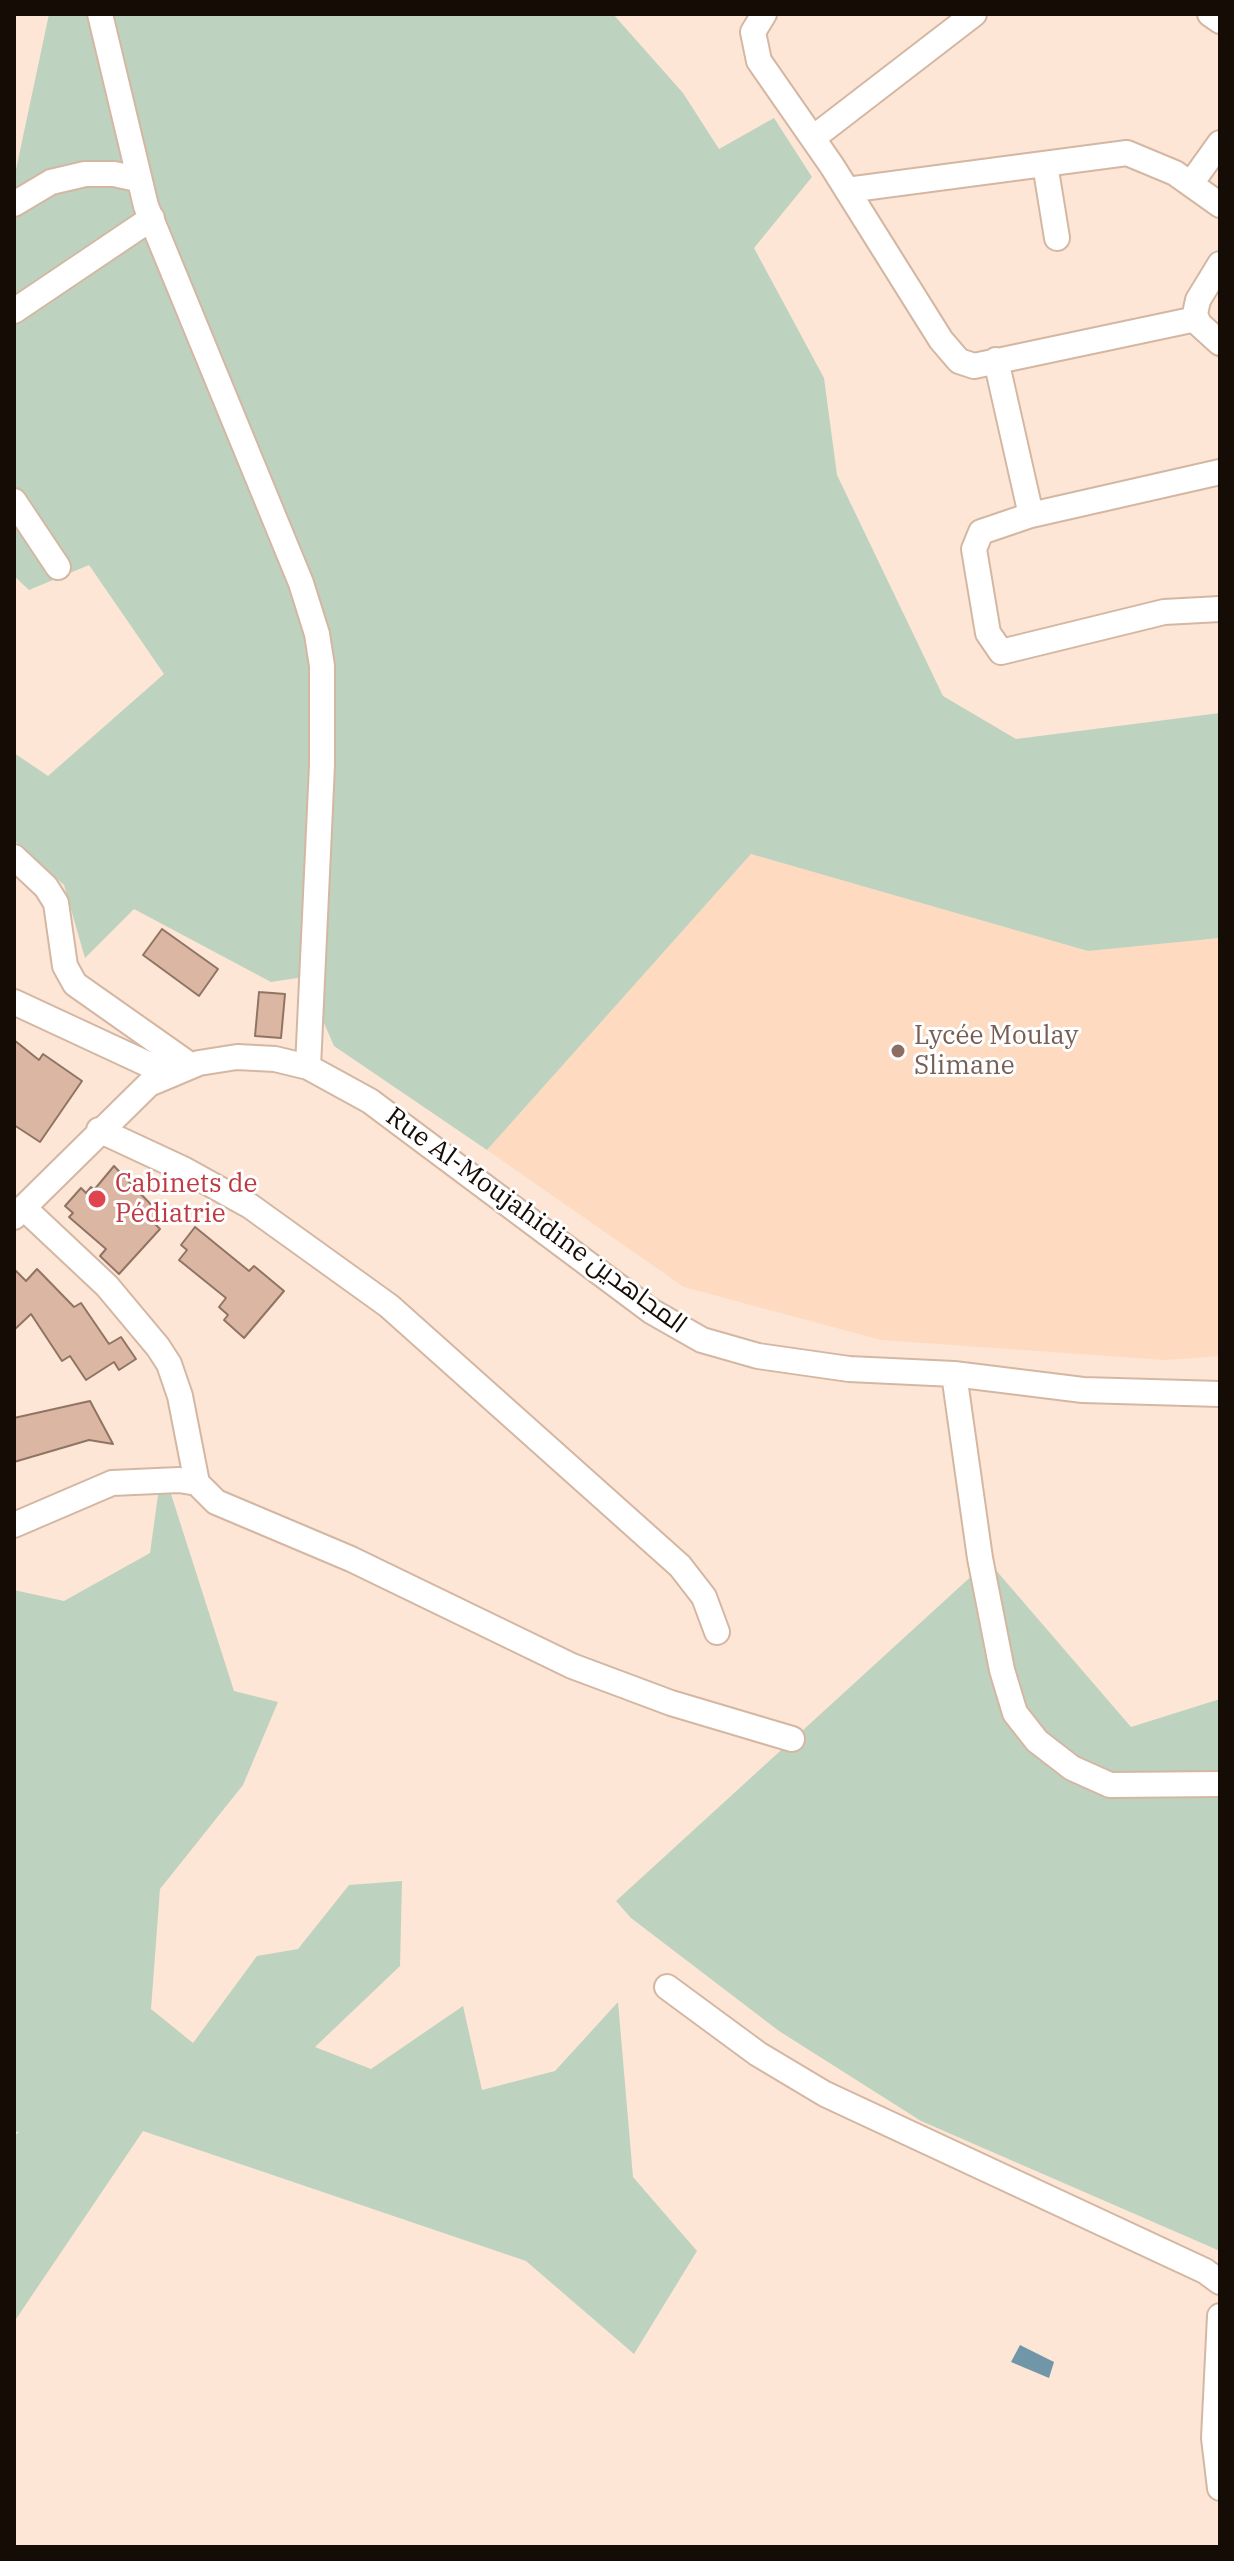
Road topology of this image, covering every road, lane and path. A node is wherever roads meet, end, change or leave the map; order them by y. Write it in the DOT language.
graph roads {
  1 [pos="100,14"];
  2 [pos="764,14"];
  3 [pos="974,14"];
  4 [pos="1210,14"];
  5 [pos="1220,21"];
  6 [pos="813,138"];
  7 [pos="1220,143"];
  8 [pos="1045,164"];
  9 [pos="137,179"];
  10 [pos="1192,182"];
  11 [pos="847,190"];
  12 [pos="14,204"];
  13 [pos="1220,205"];
  14 [pos="152,218"];
  15 [pos="1057,238"];
  16 [pos="1220,264"];
  17 [pos="14,311"];
  18 [pos="1196,319"];
  19 [pos="1220,343"];
  20 [pos="996,360"];
  21 [pos="1220,472"];
  22 [pos="14,501"];
  23 [pos="1031,515"];
  24 [pos="58,567"];
  25 [pos="1220,609"];
  26 [pos="14,857"];
  27 [pos="14,1002"];
  28 [pos="308,1067"];
  29 [pos="180,1070"];
  30 [pos="99,1130"];
  31 [pos="19,1213"];
  32 [pos="954,1374"];
  33 [pos="1220,1394"];
  34 [pos="197,1483"];
  35 [pos="14,1525"];
  36 [pos="717,1632"];
  37 [pos="792,1739"];
  38 [pos="1220,1784"];
  39 [pos="667,1987"];
  40 [pos="1220,2282"];
  41 [pos="1220,2316"];
  42 [pos="1220,2488"];
  1 -- 9 [label="street"];
  2 -- 6 [label="street"];
  3 -- 6 [label="street"];
  4 -- 5 [label="street"];
  6 -- 11 [label="street"];
  7 -- 10 [label="street"];
  8 -- 10 [label="street"];
  8 -- 11 [label="street"];
  8 -- 15 [label="street"];
  9 -- 12 [label="street"];
  9 -- 14 [label="street"];
  10 -- 13 [label="street"];
  11 -- 20 [label="street"];
  14 -- 17 [label="street"];
  14 -- 28 [label="street"];
  16 -- 18 [label="street"];
  18 -- 19 [label="street"];
  18 -- 20 [label="street"];
  20 -- 23 [label="street"];
  21 -- 23 [label="street"];
  22 -- 24 [label="street"];
  23 -- 25 [label="street"];
  26 -- 29 [label="street"];
  27 -- 29 [label="street"];
  28 -- 29 [label="street, Rue Al-Moujahidine المجاهدين"];
  28 -- 32 [label="street, Rue Al-Moujahidine المجاهدين"];
  29 -- 30 [label="street, Rue Al-Moujahidine المجاهدين"];
  30 -- 31 [label="street, Rue Al-Moujahidine المجاهدين"];
  30 -- 36 [label="street"];
  31 -- 34 [label="street"];
  32 -- 33 [label="street, Rue Al-Moujahidine المجاهدين"];
  32 -- 38 [label="street"];
  34 -- 35 [label="street"];
  34 -- 37 [label="street"];
  39 -- 40 [label="street"];
  41 -- 42 [label="street"];
}
